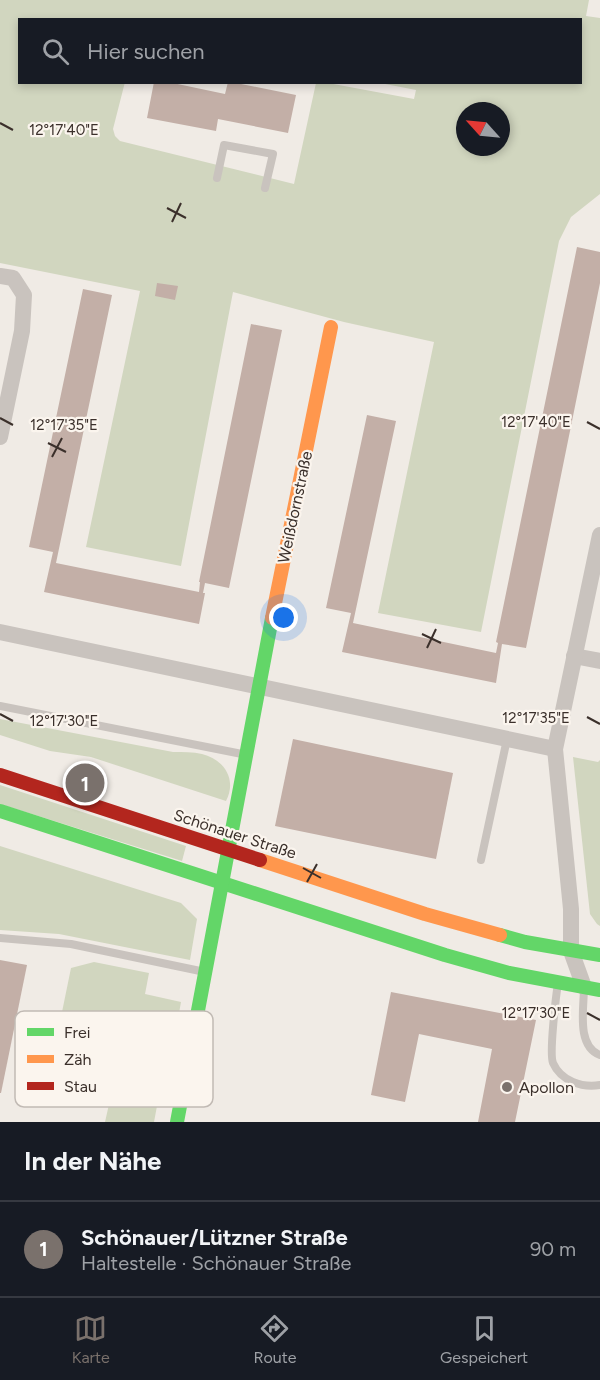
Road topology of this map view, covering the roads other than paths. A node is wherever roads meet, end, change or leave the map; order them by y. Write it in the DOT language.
graph roads {
  1 [pos="216,178"];
  2 [pos="265,188"];
  3 [pos="0,276"];
  4 [pos="332,327"];
  5 [pos="0,437"];
  6 [pos="600,535"];
  7 [pos="0,632"];
  8 [pos="574,656"];
  9 [pos="600,661"];
  10 [pos="258,687"];
  11 [pos="0,706"];
  12 [pos="507,739"];
  13 [pos="555,749"];
  14 [pos="247,755"];
  15 [pos="0,775"];
  16 [pos="0,811"];
  17 [pos="230,849"];
  18 [pos="481,860"];
  19 [pos="223,883"];
  20 [pos="0,938"];
  21 [pos="571,951"];
  22 [pos="600,955"];
  23 [pos="206,972"];
  24 [pos="558,983"];
  25 [pos="592,988"];
  26 [pos="198,1011"];
  27 [pos="600,1055"];
  28 [pos="600,1085"];
  29 [pos="180,1107"];
  30 [pos="177,1122"];
  1 -- 2 [label="lane"];
  3 -- 5 [label="street"];
  4 -- 10 [label="main road, Weißdornstraße"];
  6 -- 8 [label="street"];
  7 -- 10 [label="street"];
  8 -- 9 [label="street"];
  8 -- 13 [label="street"];
  10 -- 12 [label="street"];
  10 -- 14 [label="main road, Weißdornstraße"];
  11 -- 14 [label="lane"];
  12 -- 13 [label="street"];
  12 -- 18 [label="lane"];
  13 -- 21 [label="street"];
  14 -- 17 [label="main road, Weißdornstraße"];
  15 -- 17 [label="main road, Schönauer Straße"];
  16 -- 19 [label="main road"];
  17 -- 19 [label="main road, Weißdornstraße"];
  17 -- 21 [label="main road, Schönauer Straße"];
  19 -- 23 [label="main road, Weißdornstraße"];
  19 -- 24 [label="main road"];
  20 -- 23 [label="lane"];
  21 -- 22 [label="main road, Schönauer Straße"];
  21 -- 24 [label="street"];
  21 -- 25 [label="street"];
  23 -- 26 [label="main road, Weißdornstraße"];
  24 -- 25 [label="main road"];
  24 -- 28 [label="lane"];
  25 -- 27 [label="lane"];
  29 -- 30 [label="main road, Weißdornstraße"];
}
